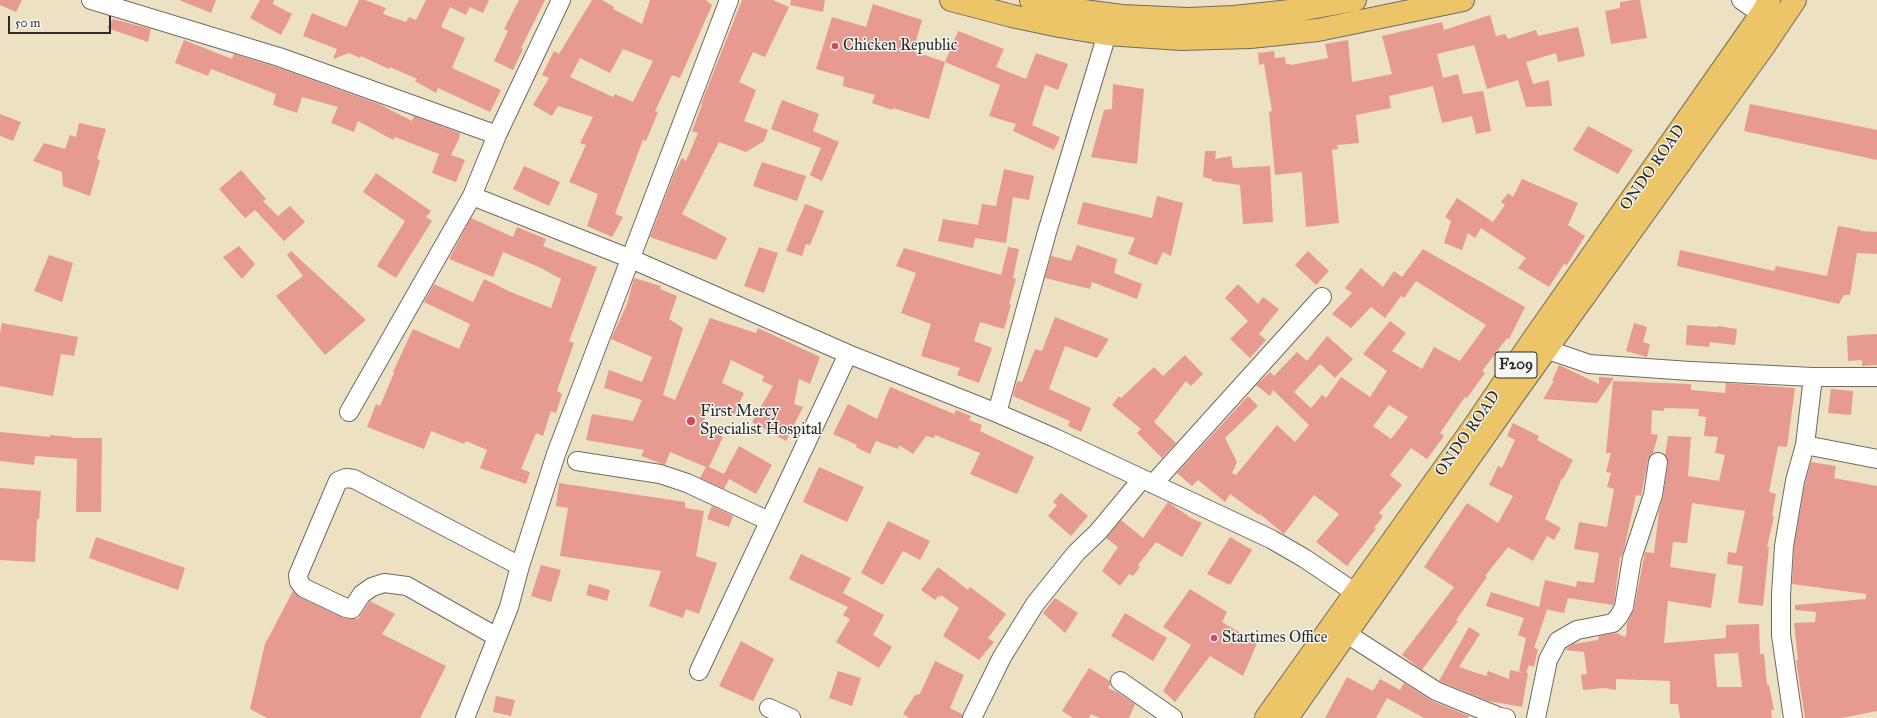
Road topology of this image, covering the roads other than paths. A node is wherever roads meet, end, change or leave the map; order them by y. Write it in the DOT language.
graph roads {
  1 [pos="91,0"];
  2 [pos="562,0"];
  3 [pos="729,0"];
  4 [pos="951,0"];
  5 [pos="1031,0"];
  6 [pos="1355,0"];
  7 [pos="1463,0"];
  8 [pos="1741,0"];
  9 [pos="1796,0"];
  10 [pos="1764,6"];
  11 [pos="1107,34"];
  12 [pos="497,134"];
  13 [pos="472,196"];
  14 [pos="629,258"];
  15 [pos="1322,297"];
  16 [pos="1538,347"];
  17 [pos="848,354"];
  18 [pos="1814,377"];
  19 [pos="1877,377"];
  20 [pos="349,412"];
  21 [pos="997,413"];
  22 [pos="1805,445"];
  23 [pos="1877,459"];
  24 [pos="577,461"];
  25 [pos="1658,462"];
  26 [pos="1148,481"];
  27 [pos="769,521"];
  28 [pos="520,566"];
  29 [pos="1361,597"];
  30 [pos="1347,634"];
  31 [pos="497,638"];
  32 [pos="699,671"];
  33 [pos="1120,681"];
  34 [pos="769,708"];
  35 [pos="465,718"];
  36 [pos="791,718"];
  37 [pos="972,718"];
  38 [pos="1173,718"];
  39 [pos="1266,718"];
  40 [pos="1287,718"];
  41 [pos="1506,718"];
  42 [pos="1536,718"];
  43 [pos="1793,718"];
  1 -- 12 [label="street"];
  2 -- 12 [label="street"];
  3 -- 14 [label="street"];
  4 -- 11 [label="main road"];
  5 -- 6 [label="main road"];
  7 -- 11 [label="main road"];
  8 -- 10 [label="street"];
  9 -- 16 [label="main road, ONDO ROAD / F209"];
  10 -- 16 [label="main road, ONDO ROAD / F209"];
  11 -- 21 [label="street"];
  12 -- 13 [label="street"];
  13 -- 14 [label="street"];
  13 -- 20 [label="street"];
  14 -- 17 [label="street"];
  14 -- 28 [label="street"];
  15 -- 26 [label="street"];
  16 -- 18 [label="street"];
  16 -- 29 [label="main road, ONDO ROAD / F209"];
  17 -- 21 [label="street"];
  17 -- 27 [label="street"];
  18 -- 19 [label="street"];
  18 -- 22 [label="street"];
  21 -- 26 [label="street"];
  22 -- 23 [label="street"];
  22 -- 43 [label="street"];
  24 -- 27 [label="street"];
  25 -- 42 [label="street"];
  26 -- 29 [label="street"];
  26 -- 37 [label="street"];
  27 -- 32 [label="street"];
  28 -- 31 [label="street"];
  28 -- 31 [label="street"];
  29 -- 30 [label="main road, ONDO ROAD / F209"];
  29 -- 39 [label="main road, ONDO ROAD / F209"];
  30 -- 40 [label="main road, ONDO ROAD / F209"];
  30 -- 41 [label="street"];
  31 -- 35 [label="street"];
  33 -- 38 [label="street"];
  34 -- 36 [label="street"];
}
